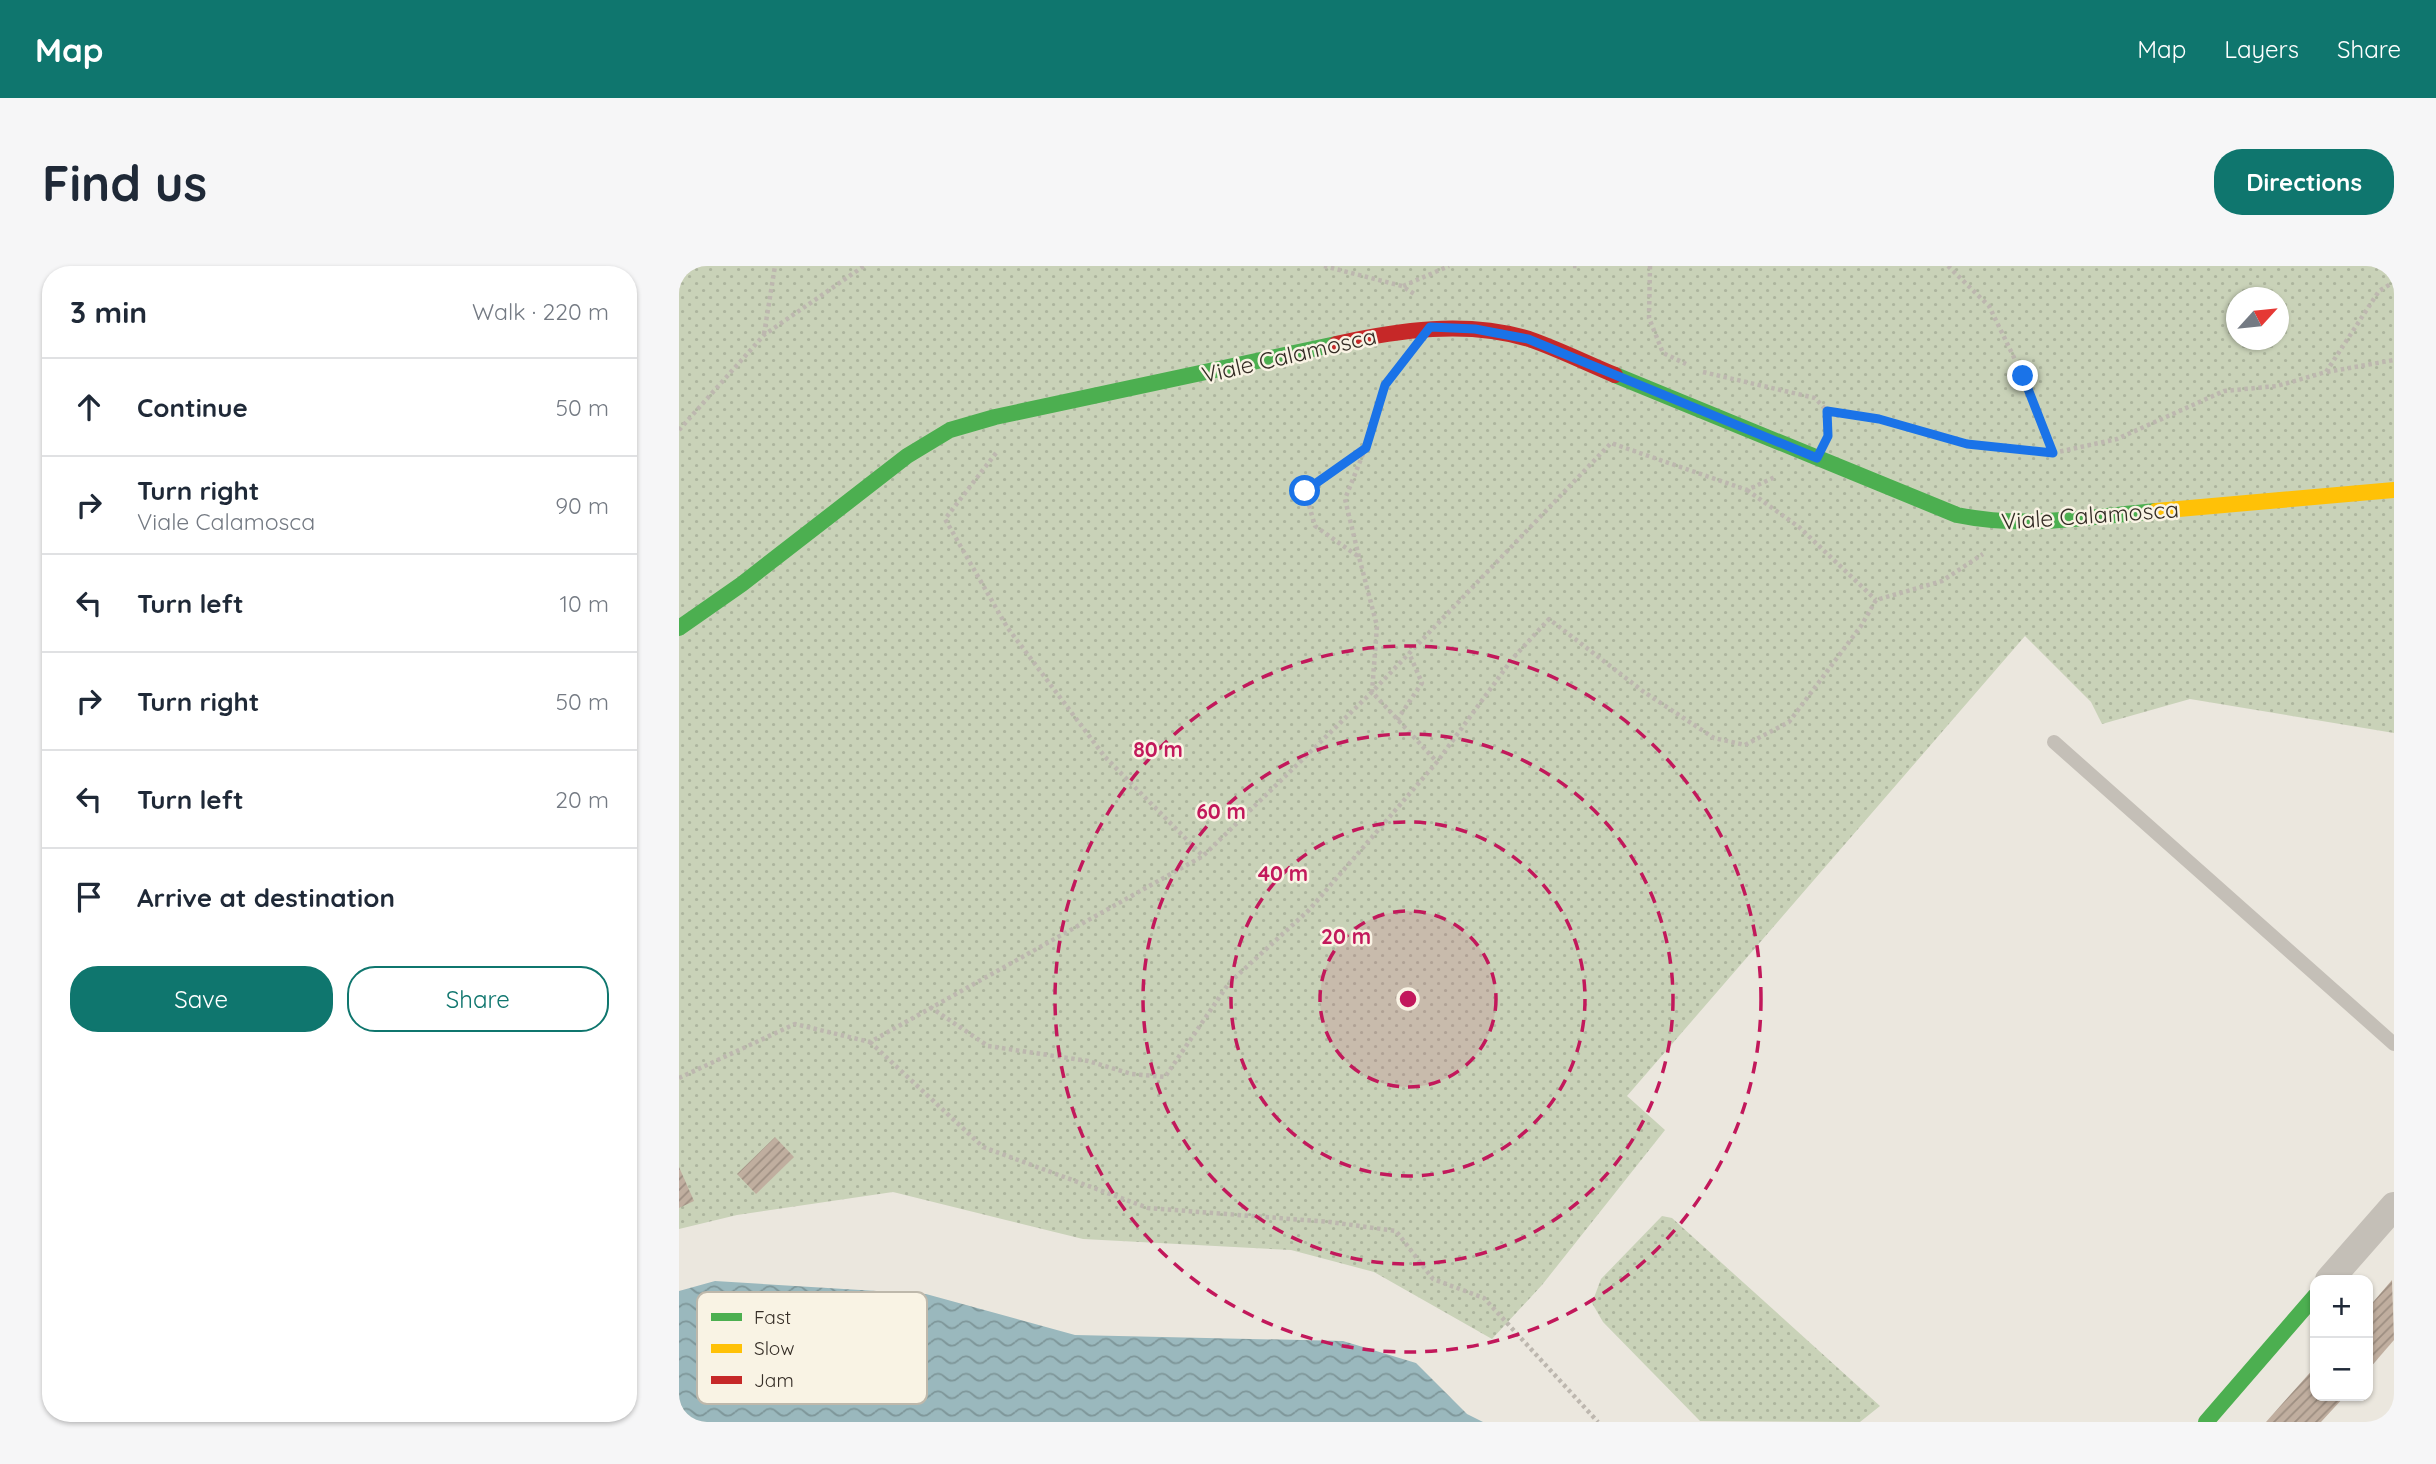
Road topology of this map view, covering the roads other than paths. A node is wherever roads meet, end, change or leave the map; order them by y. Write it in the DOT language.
graph roads {
  1 [pos="2394,490"];
  2 [pos="679,628"];
  3 [pos="2054,741"];
  4 [pos="2394,1044"];
  5 [pos="2394,1206"];
  6 [pos="2333,1275"];
  7 [pos="2310,1302"];
  8 [pos="2206,1422"];
  1 -- 2 [label="street, Viale Calamosca"];
  3 -- 4 [label="lane"];
  5 -- 6 [label="street"];
  7 -- 8 [label="street"];
}
